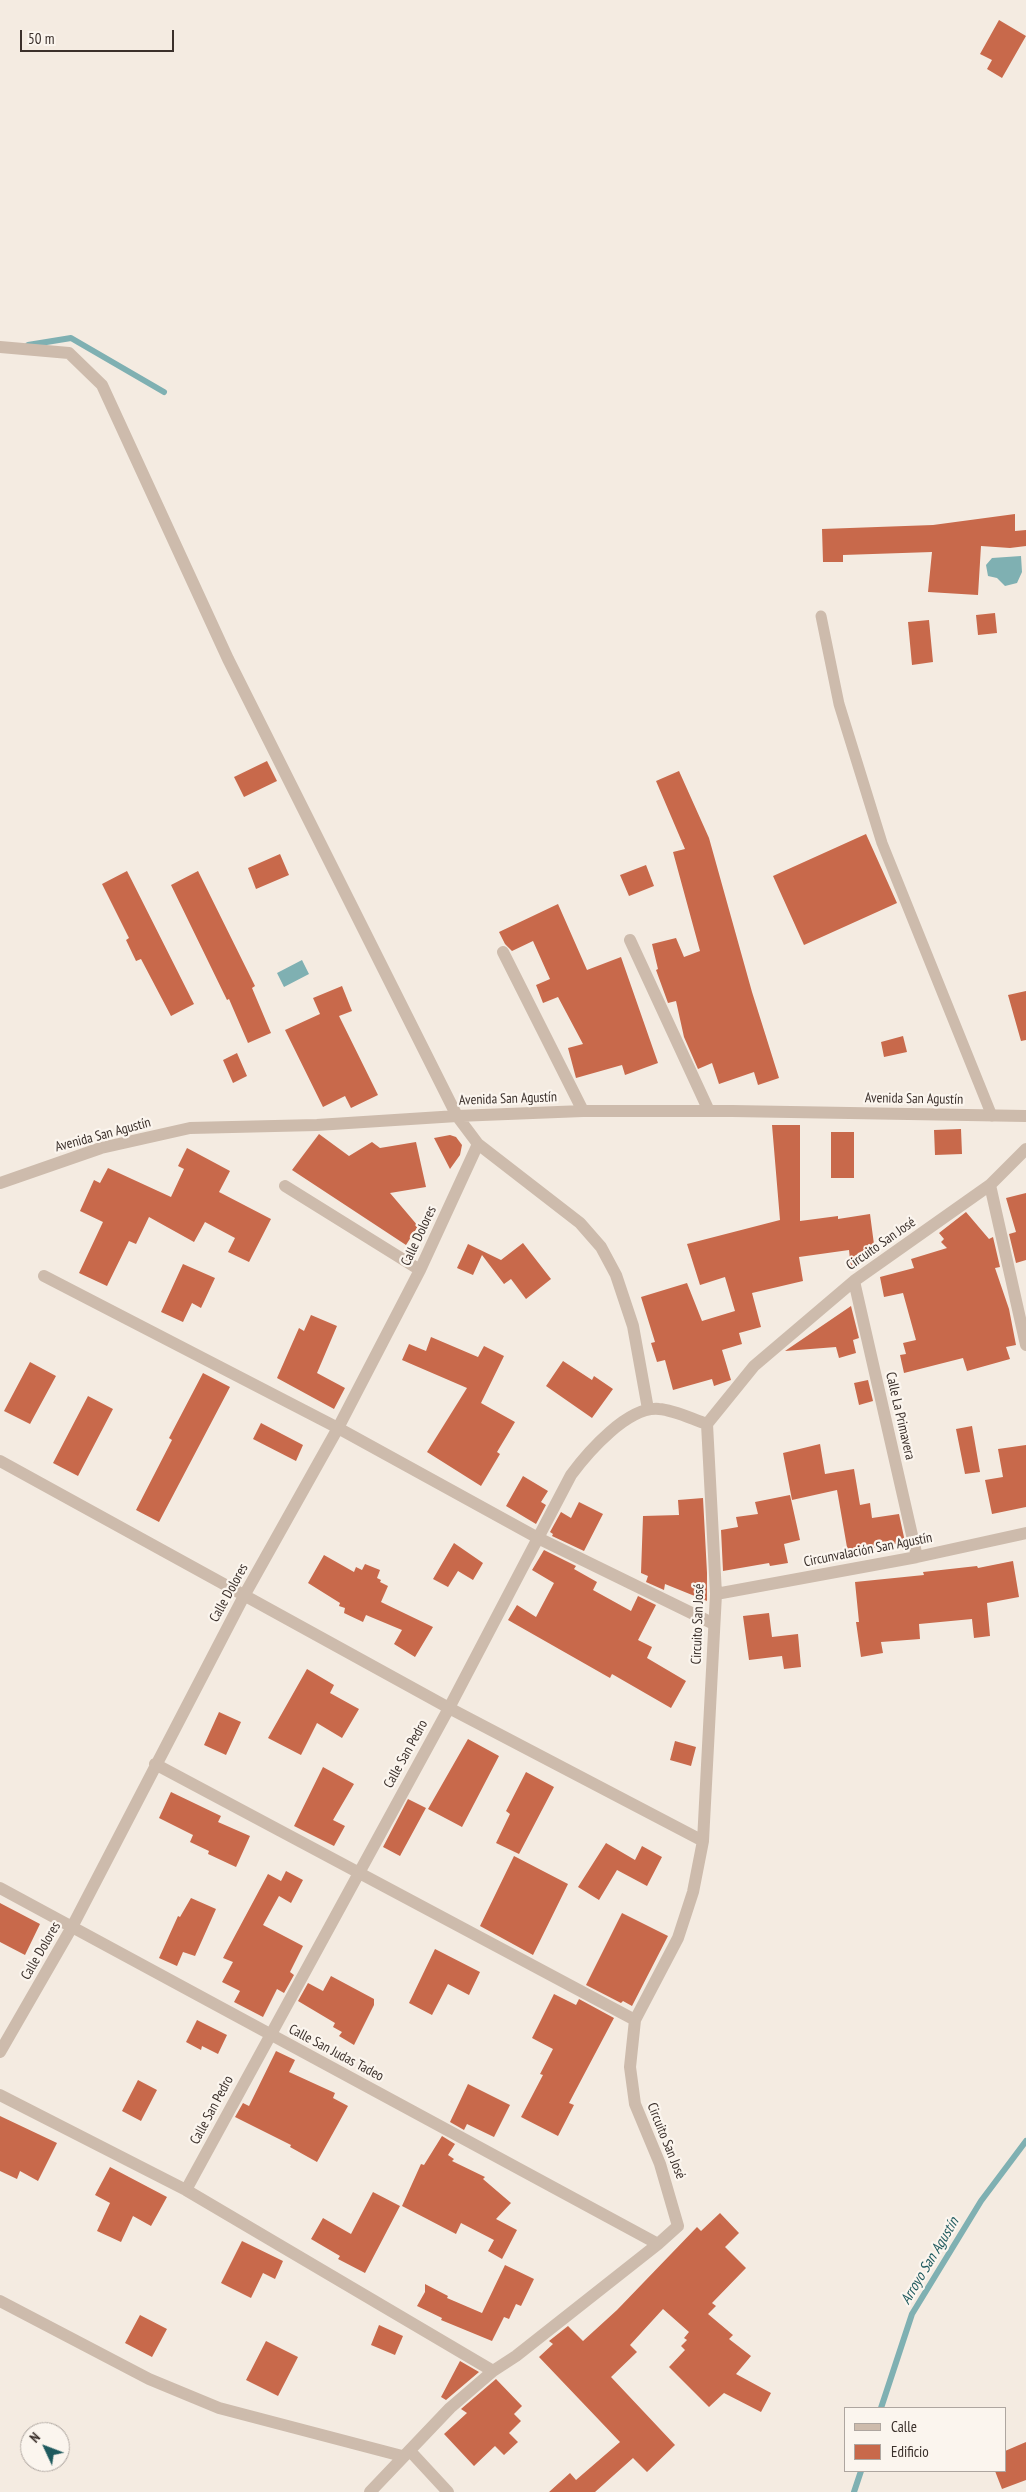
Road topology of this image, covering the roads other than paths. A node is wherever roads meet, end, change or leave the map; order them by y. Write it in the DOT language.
graph roads {
  1 [pos="0,347"];
  2 [pos="821,616"];
  3 [pos="630,940"];
  4 [pos="503,952"];
  5 [pos="709,1111"];
  6 [pos="583,1112"];
  7 [pos="457,1116"];
  8 [pos="992,1116"];
  9 [pos="1026,1116"];
  10 [pos="478,1144"];
  11 [pos="1026,1150"];
  12 [pos="0,1183"];
  13 [pos="990,1185"];
  14 [pos="285,1186"];
  15 [pos="420,1270"];
  16 [pos="44,1276"];
  17 [pos="854,1282"];
  18 [pos="1026,1345"];
  19 [pos="648,1409"];
  20 [pos="707,1424"];
  21 [pos="338,1428"];
  22 [pos="0,1462"];
  23 [pos="1026,1533"];
  24 [pos="538,1538"];
  25 [pos="918,1557"];
  26 [pos="244,1594"];
  27 [pos="716,1594"];
  28 [pos="714,1624"];
  29 [pos="449,1708"];
  30 [pos="155,1764"];
  31 [pos="703,1841"];
  32 [pos="358,1873"];
  33 [pos="0,1888"];
  34 [pos="72,1928"];
  35 [pos="635,2020"];
  36 [pos="270,2034"];
  37 [pos="0,2052"];
  38 [pos="0,2095"];
  39 [pos="186,2190"];
  40 [pos="658,2244"];
  41 [pos="0,2301"];
  42 [pos="493,2370"];
  43 [pos="406,2454"];
  44 [pos="370,2492"];
  45 [pos="448,2492"];
  1 -- 7 [label="street"];
  2 -- 8 [label="lane"];
  3 -- 5 [label="street"];
  4 -- 6 [label="street"];
  5 -- 6 [label="street, Avenida San Agustín"];
  5 -- 8 [label="street, Avenida San Agustín"];
  6 -- 7 [label="street, Avenida San Agustín"];
  7 -- 10 [label="street"];
  7 -- 12 [label="street, Avenida San Agustín"];
  8 -- 9 [label="street, Avenida San Agustín"];
  10 -- 15 [label="street, Calle Dolores"];
  10 -- 19 [label="street"];
  11 -- 13 [label="street, Circuito San José"];
  13 -- 17 [label="street, Circuito San José"];
  13 -- 18 [label="street"];
  14 -- 15 [label="street"];
  15 -- 21 [label="street, Calle Dolores"];
  16 -- 21 [label="street"];
  17 -- 20 [label="street, Circuito San José"];
  17 -- 25 [label="street, Calle La Primavera"];
  19 -- 20 [label="street"];
  19 -- 24 [label="street, Calle San Pedro"];
  20 -- 27 [label="street, Circuito San José"];
  21 -- 24 [label="street"];
  21 -- 26 [label="street, Calle Dolores"];
  22 -- 26 [label="street"];
  23 -- 25 [label="street, Circunvalación San Agustín"];
  24 -- 28 [label="street"];
  24 -- 29 [label="street, Calle San Pedro"];
  25 -- 27 [label="street, Circunvalación San Agustín"];
  26 -- 29 [label="street"];
  26 -- 30 [label="street, Calle Dolores"];
  27 -- 28 [label="street, Circuito San José"];
  28 -- 31 [label="street, Circuito San José"];
  29 -- 31 [label="street"];
  29 -- 32 [label="street, Calle San Pedro"];
  30 -- 32 [label="street"];
  30 -- 34 [label="street, Calle Dolores"];
  31 -- 35 [label="street, Circuito San José"];
  32 -- 35 [label="street"];
  32 -- 36 [label="street, Calle San Pedro"];
  33 -- 34 [label="street, Calle San Judas Tadeo"];
  34 -- 36 [label="street, Calle San Judas Tadeo"];
  34 -- 37 [label="street, Calle Dolores"];
  35 -- 40 [label="street, Circuito San José"];
  36 -- 39 [label="street, Calle San Pedro"];
  36 -- 40 [label="street, Calle San Judas Tadeo"];
  38 -- 39 [label="street"];
  39 -- 42 [label="street"];
  40 -- 42 [label="street"];
  41 -- 43 [label="street"];
  42 -- 43 [label="street"];
  43 -- 44 [label="street"];
  43 -- 45 [label="street"];
}
